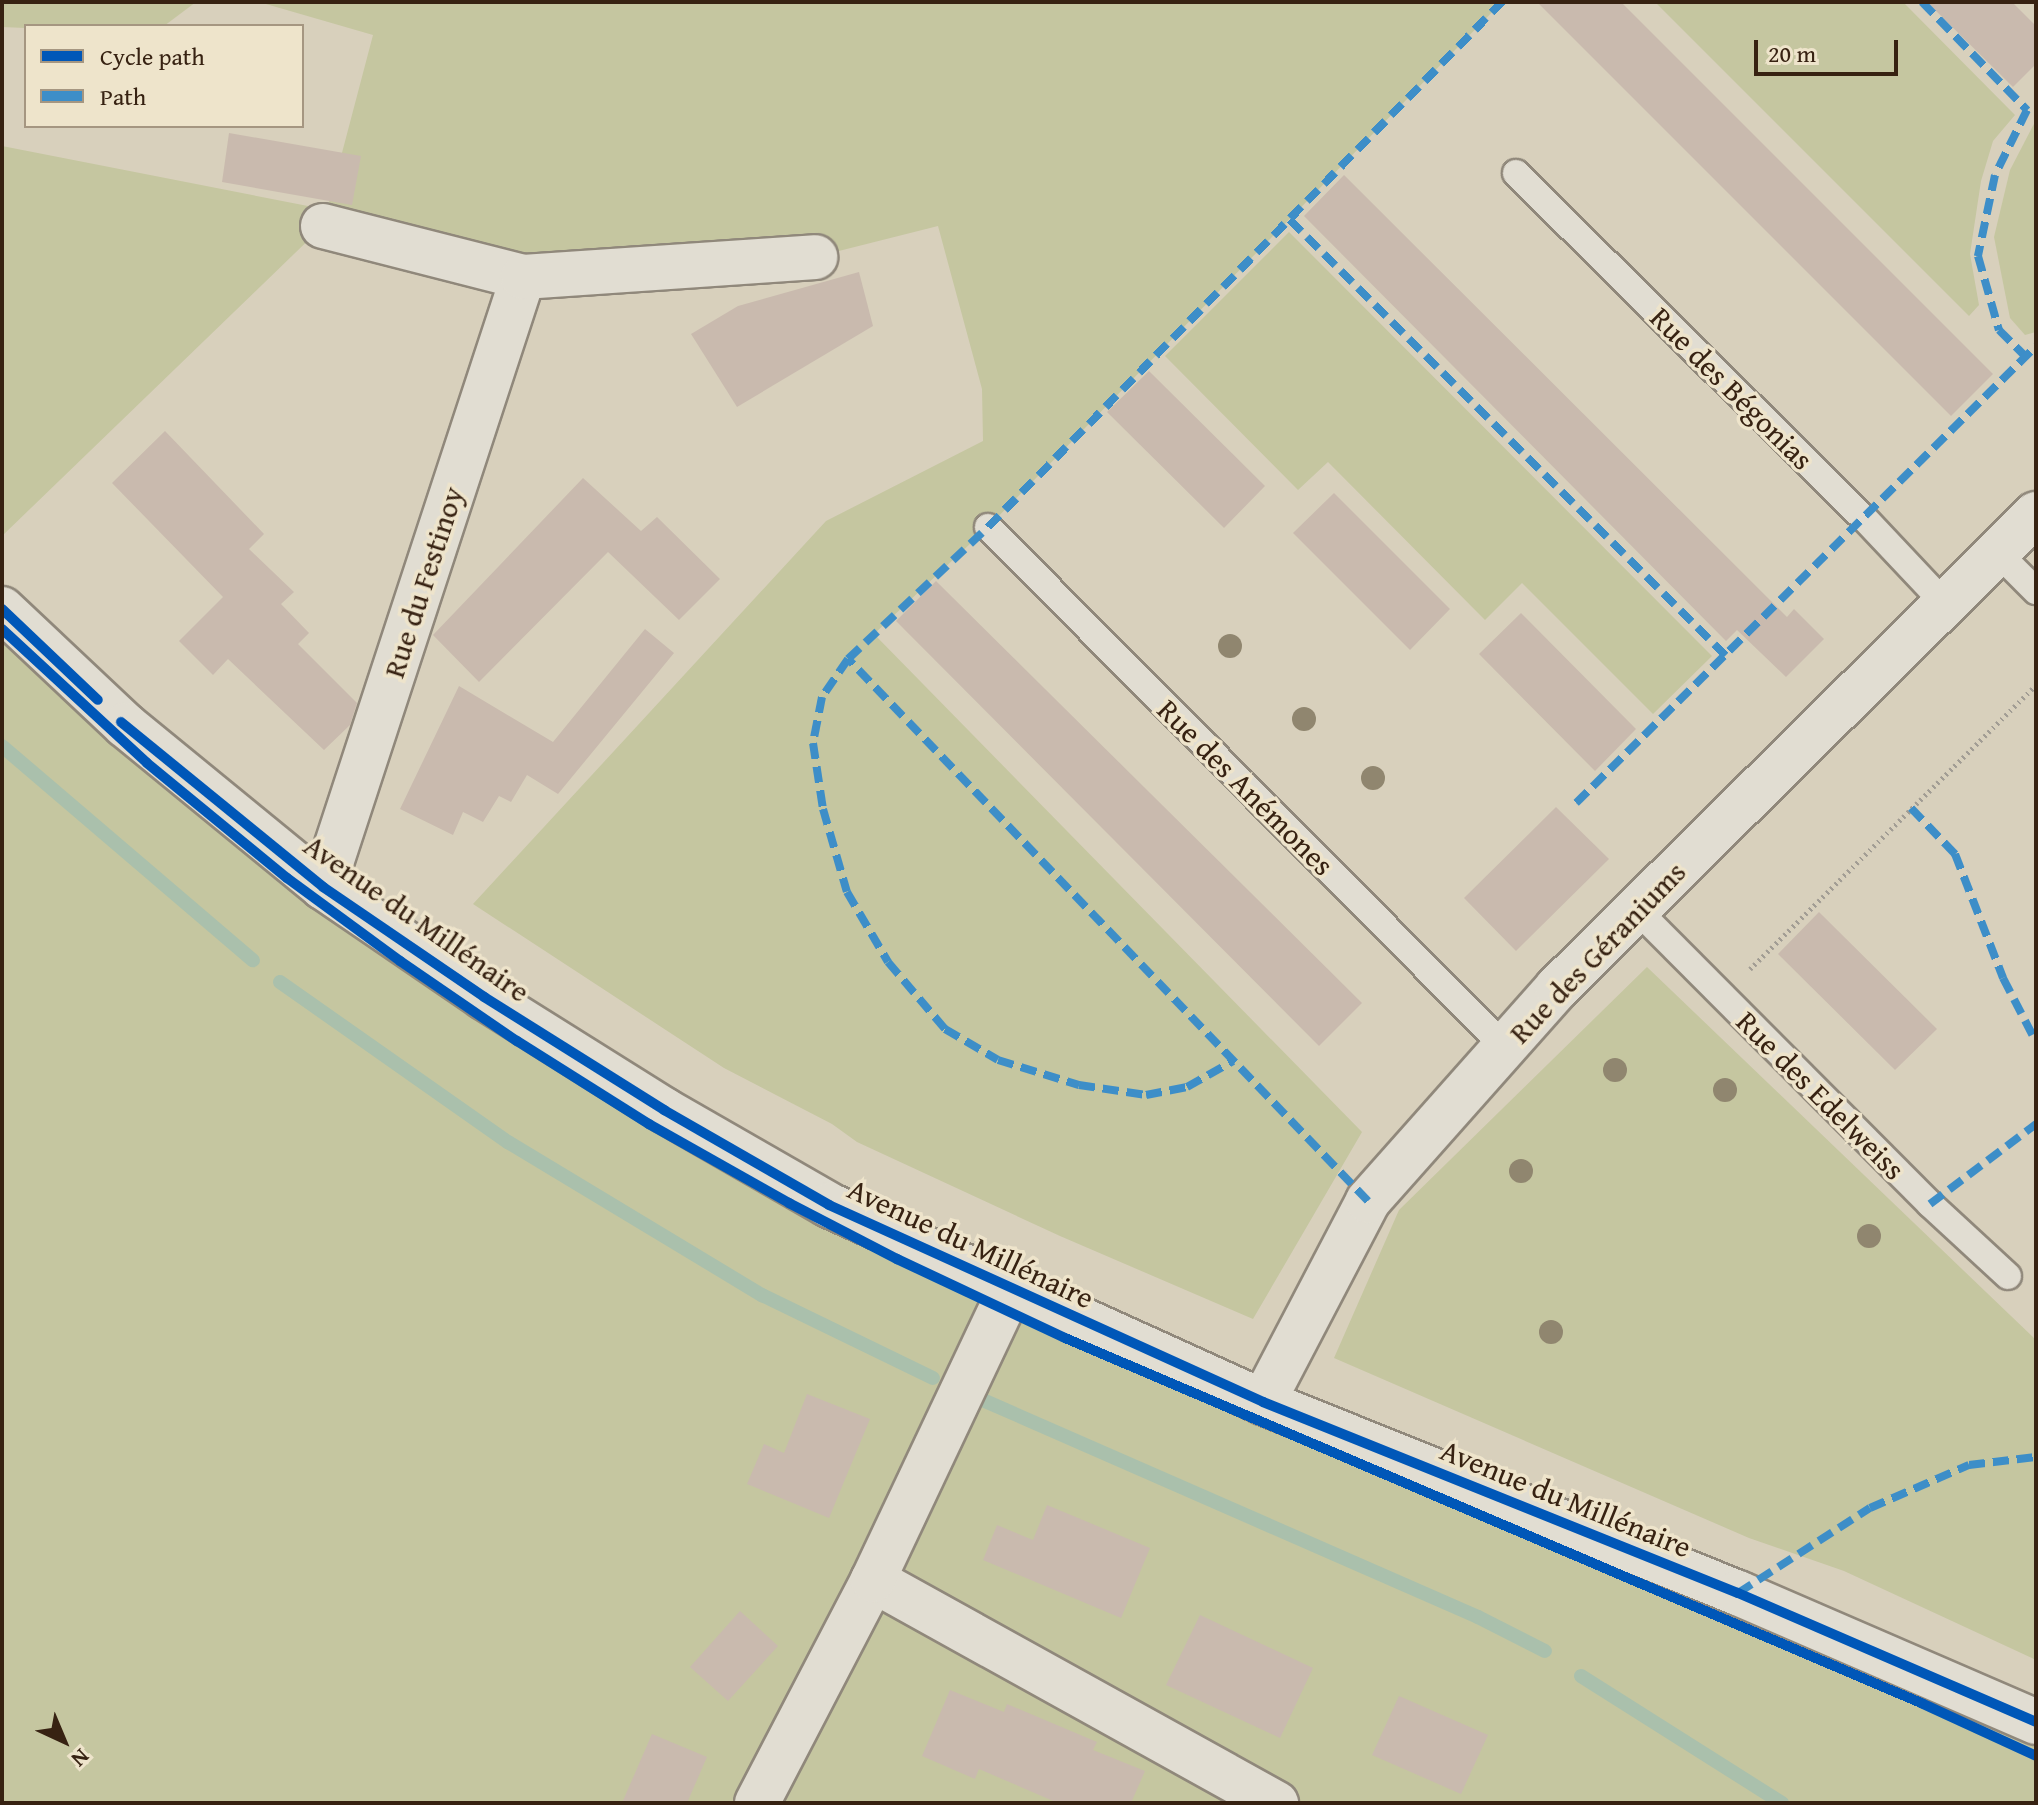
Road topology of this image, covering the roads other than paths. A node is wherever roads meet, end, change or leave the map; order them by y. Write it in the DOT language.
graph roads {
  1 [pos="1516,173"];
  2 [pos="323,226"];
  3 [pos="815,257"];
  4 [pos="523,277"];
  5 [pos="2036,514"];
  6 [pos="988,527"];
  7 [pos="1998,553"];
  8 [pos="2036,591"];
  9 [pos="1946,605"];
  10 [pos="2,609"];
  11 [pos="323,887"];
  12 [pos="1637,910"];
  13 [pos="1505,1047"];
  14 [pos="2008,1276"];
  15 [pos="1011,1288"];
  16 [pos="1263,1402"];
  17 [pos="873,1580"];
  18 [pos="2036,1722"];
  19 [pos="757,1803"];
  20 [pos="1276,1803"];
  1 -- 9 [label="lane, Rue des Bégonias"];
  2 -- 4 [label="street"];
  3 -- 4 [label="street"];
  4 -- 11 [label="street, Rue du Festinoy"];
  5 -- 7 [label="street, Rue des Géraniums"];
  6 -- 13 [label="lane, Rue des Anémones"];
  7 -- 8 [label="lane"];
  7 -- 9 [label="street, Rue des Géraniums"];
  9 -- 12 [label="street, Rue des Géraniums"];
  10 -- 11 [label="street, Avenue du Millénaire"];
  11 -- 15 [label="street, Avenue du Millénaire"];
  12 -- 13 [label="street, Rue des Géraniums"];
  12 -- 14 [label="lane, Rue des Edelweiss"];
  13 -- 16 [label="street, Rue des Géraniums"];
  15 -- 16 [label="street, Avenue du Millénaire"];
  15 -- 17 [label="street"];
  16 -- 18 [label="street, Avenue du Millénaire"];
  17 -- 19 [label="street"];
  17 -- 20 [label="street"];
}
